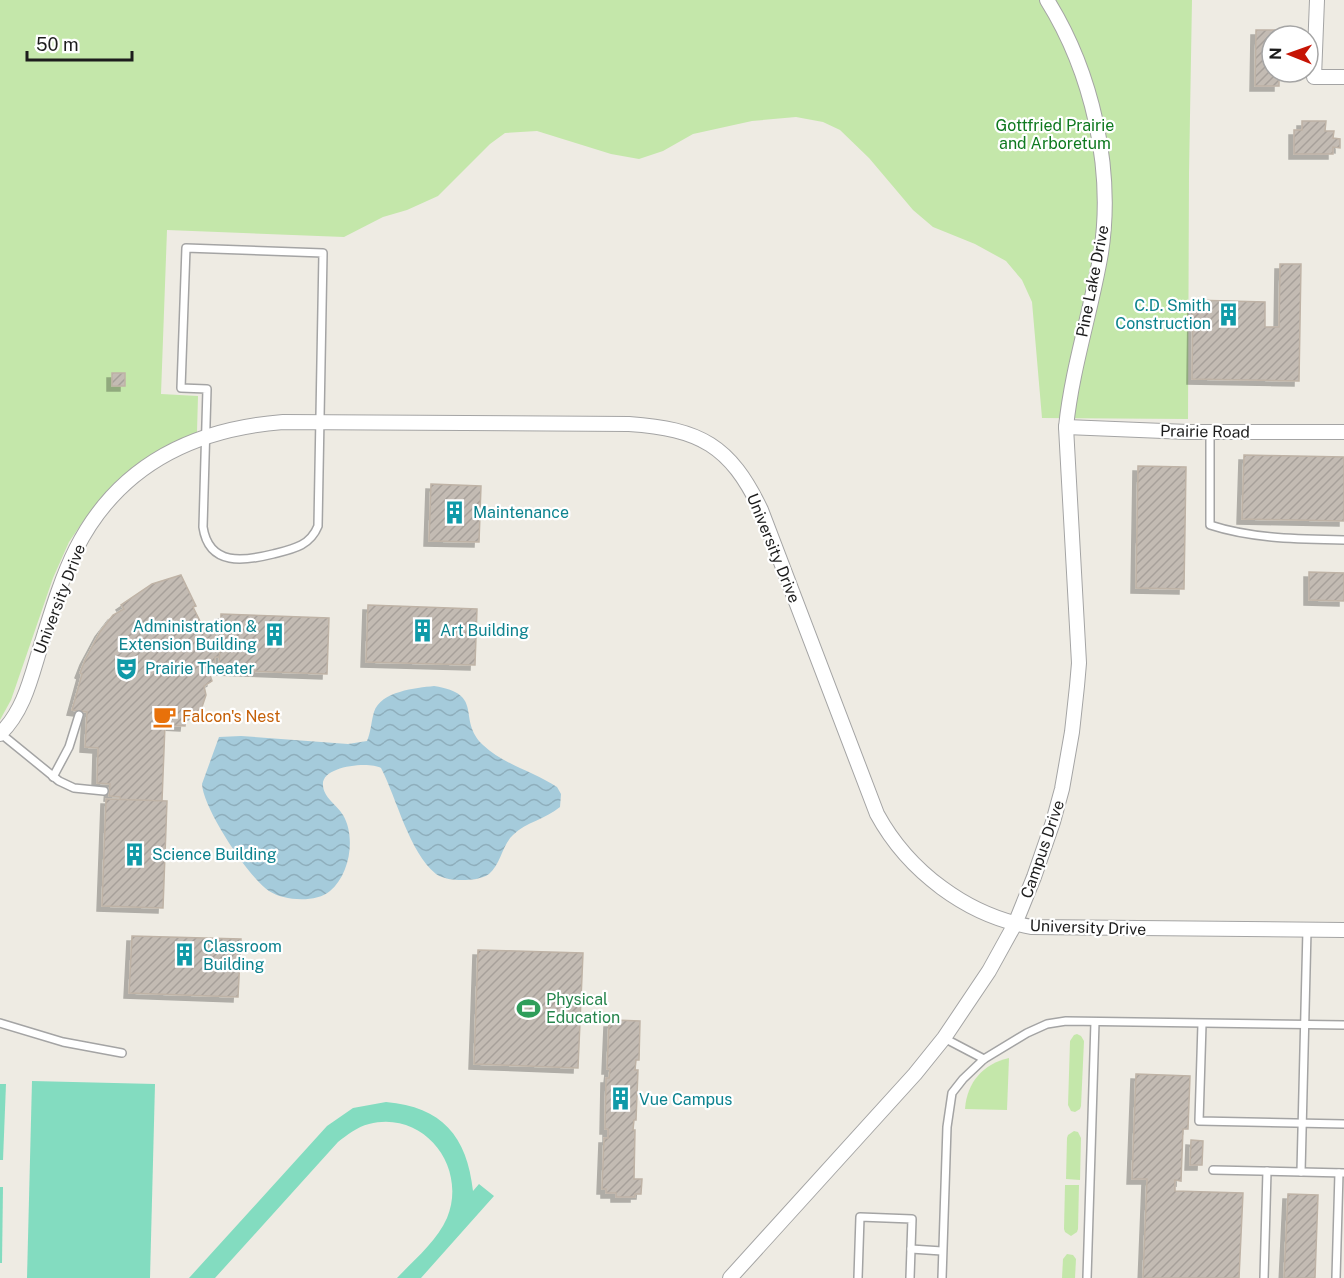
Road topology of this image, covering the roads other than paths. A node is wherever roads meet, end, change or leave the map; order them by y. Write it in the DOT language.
graph roads {
  1 [pos="1047,0"];
  2 [pos="1317,0"];
  3 [pos="1344,77"];
  4 [pos="320,422"];
  5 [pos="1066,427"];
  6 [pos="1210,432"];
  7 [pos="1344,432"];
  8 [pos="206,435"];
  9 [pos="1344,540"];
  10 [pos="79,715"];
  11 [pos="0,733"];
  12 [pos="54,777"];
  13 [pos="105,790"];
  14 [pos="1015,924"];
  15 [pos="1307,930"];
  16 [pos="1344,930"];
  17 [pos="1095,1022"];
  18 [pos="0,1023"];
  19 [pos="1202,1024"];
  20 [pos="1304,1024"];
  21 [pos="1344,1025"];
  22 [pos="944,1038"];
  23 [pos="122,1053"];
  24 [pos="984,1059"];
  25 [pos="1302,1124"];
  26 [pos="1344,1125"];
  27 [pos="1213,1170"];
  28 [pos="1267,1171"];
  29 [pos="1301,1172"];
  30 [pos="1341,1173"];
  31 [pos="911,1249"];
  32 [pos="942,1251"];
  33 [pos="730,1278"];
  34 [pos="858,1278"];
  35 [pos="910,1278"];
  36 [pos="942,1278"];
  37 [pos="1087,1278"];
  38 [pos="1264,1278"];
  39 [pos="1336,1278"];
  1 -- 5 [label="street, Pine Lake Drive"];
  2 -- 3 [label="street"];
  4 -- 8 [label="street, University Drive"];
  4 -- 8 [label="lane"];
  4 -- 8 [label="lane"];
  4 -- 14 [label="street, University Drive"];
  5 -- 6 [label="street, Prairie Road"];
  5 -- 14 [label="street, Campus Drive"];
  6 -- 7 [label="street, Prairie Road"];
  6 -- 9 [label="lane"];
  8 -- 11 [label="street, University Drive"];
  10 -- 12 [label="lane"];
  11 -- 12 [label="lane"];
  12 -- 13 [label="lane"];
  14 -- 15 [label="street, University Drive"];
  14 -- 22 [label="street, Campus Drive"];
  15 -- 16 [label="street, University Drive"];
  15 -- 20 [label="lane"];
  17 -- 19 [label="lane"];
  17 -- 24 [label="lane"];
  17 -- 37 [label="lane"];
  18 -- 23 [label="lane"];
  19 -- 20 [label="lane"];
  19 -- 25 [label="lane"];
  20 -- 21 [label="lane"];
  20 -- 25 [label="lane"];
  22 -- 24 [label="lane"];
  22 -- 33 [label="street, Campus Drive"];
  24 -- 32 [label="lane"];
  25 -- 26 [label="lane"];
  25 -- 29 [label="lane"];
  27 -- 28 [label="lane"];
  28 -- 29 [label="lane"];
  28 -- 38 [label="lane"];
  29 -- 30 [label="lane"];
  30 -- 39 [label="lane"];
  31 -- 32 [label="lane"];
  31 -- 34 [label="lane"];
  31 -- 35 [label="lane"];
  32 -- 36 [label="lane"];
}
